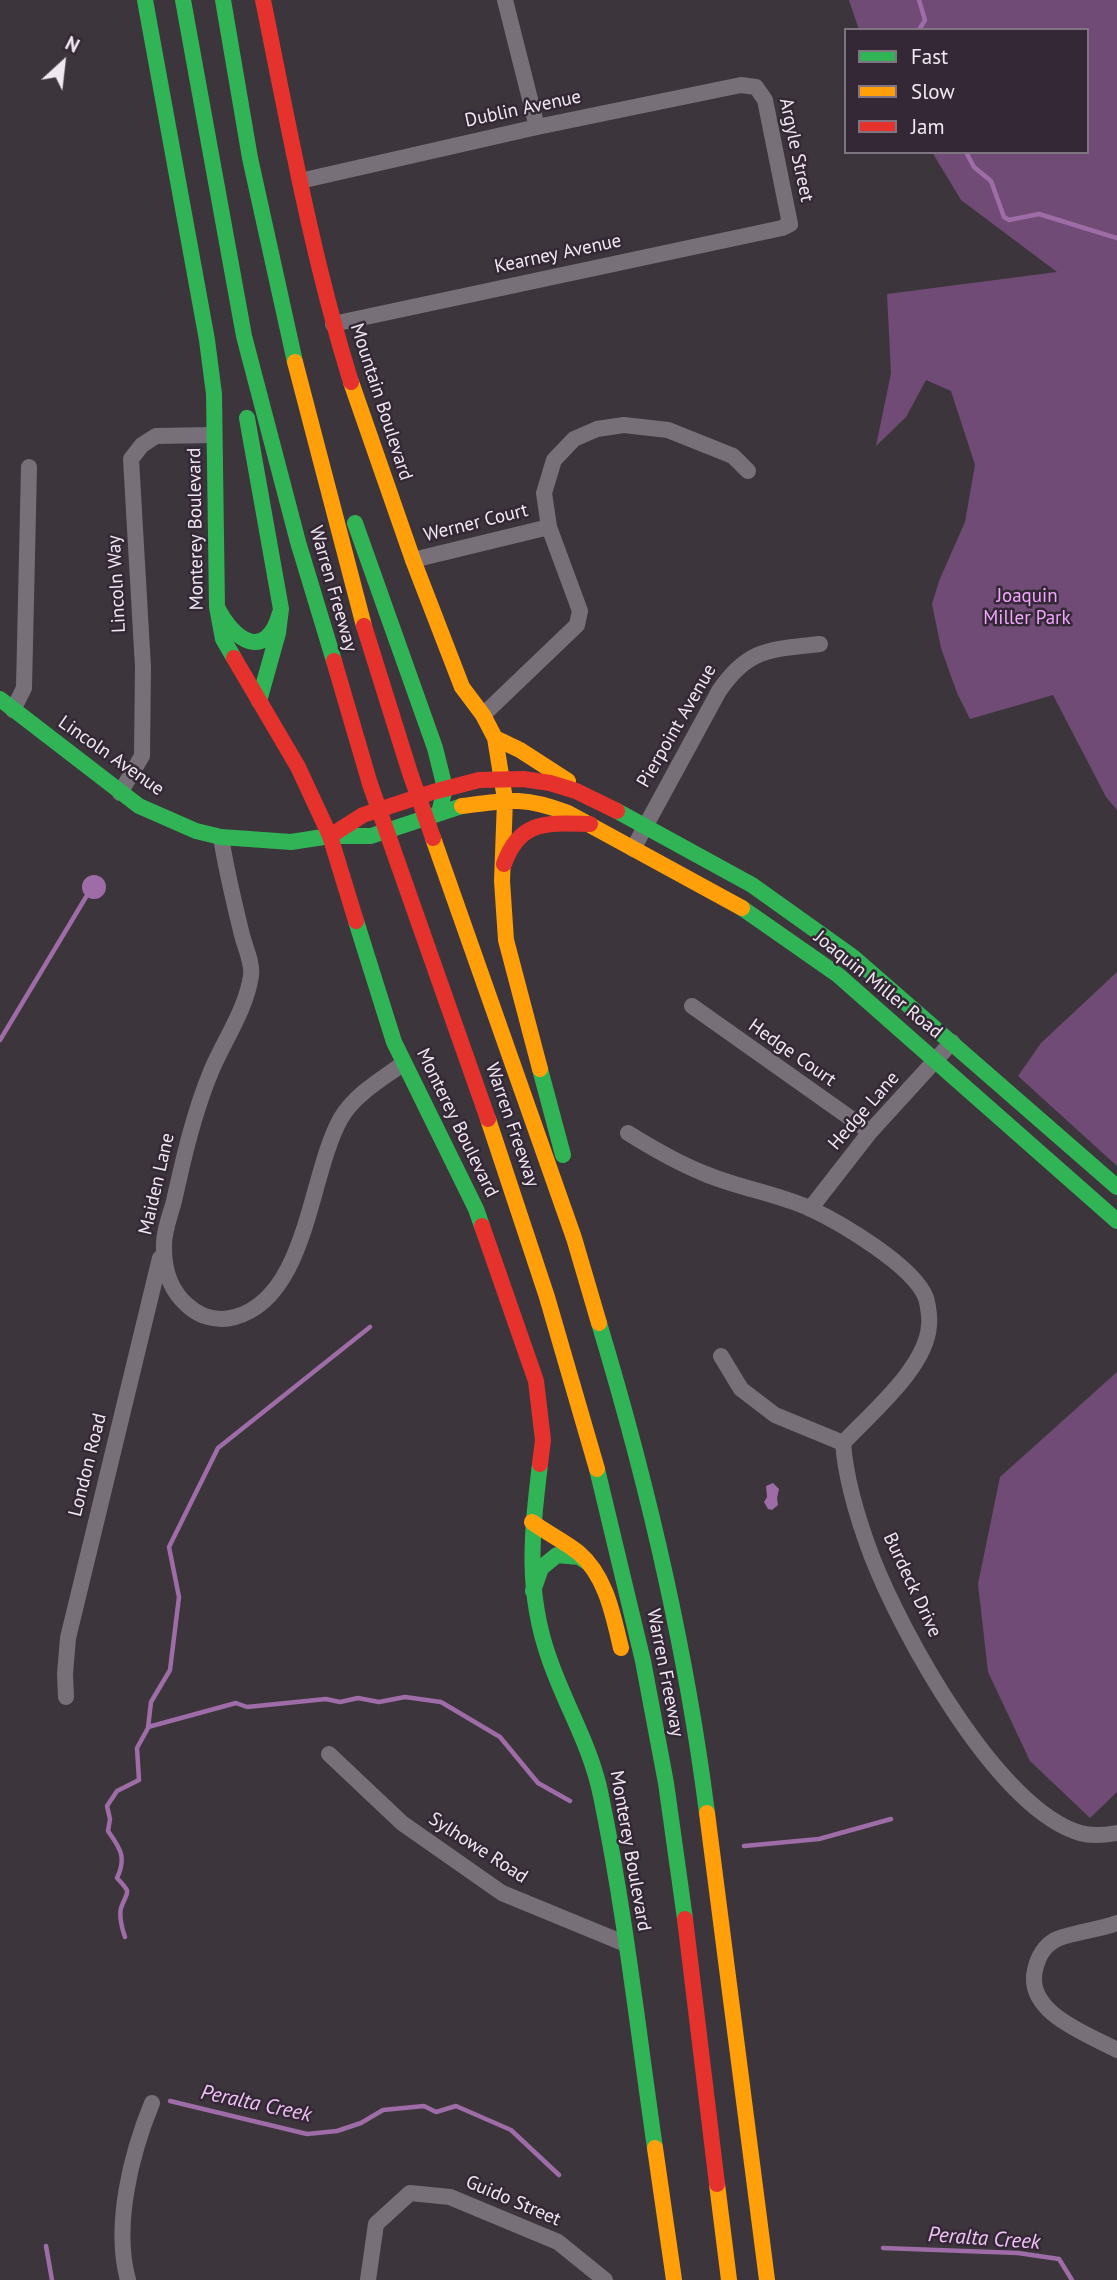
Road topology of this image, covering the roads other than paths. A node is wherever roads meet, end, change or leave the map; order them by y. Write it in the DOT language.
graph roads {
  1 [pos="145,0"];
  2 [pos="183,0"];
  3 [pos="223,0"];
  4 [pos="264,0"];
  5 [pos="505,0"];
  6 [pos="757,87"];
  7 [pos="537,127"];
  8 [pos="300,181"];
  9 [pos="790,223"];
  10 [pos="276,280"];
  11 [pos="333,324"];
  12 [pos="244,336"];
  13 [pos="214,435"];
  14 [pos="29,467"];
  15 [pos="748,471"];
  16 [pos="549,527"];
  17 [pos="413,560"];
  18 [pos="217,607"];
  19 [pos="281,609"];
  20 [pos="820,644"];
  21 [pos="259,701"];
  22 [pos="6,705"];
  23 [pos="483,715"];
  24 [pos="495,738"];
  25 [pos="502,778"];
  26 [pos="439,790"];
  27 [pos="120,793"];
  28 [pos="505,800"];
  29 [pos="604,803"];
  30 [pos="439,813"];
  31 [pos="590,824"];
  32 [pos="644,825"];
  33 [pos="330,836"];
  34 [pos="220,837"];
  35 [pos="633,849"];
  36 [pos="502,881"];
  37 [pos="692,1006"];
  38 [pos="952,1042"];
  39 [pos="936,1060"];
  40 [pos="404,1063"];
  41 [pos="870,1132"];
  42 [pos="628,1133"];
  43 [pos="1117,1187"];
  44 [pos="810,1209"];
  45 [pos="1117,1221"];
  46 [pos="574,1238"];
  47 [pos="163,1245"];
  48 [pos="721,1356"];
  49 [pos="843,1443"];
  50 [pos="532,1522"];
  51 [pos="590,1564"];
  52 [pos="533,1591"];
  53 [pos="624,1661"];
  54 [pos="66,1697"];
  55 [pos="636,1710"];
  56 [pos="329,1754"];
  57 [pos="1117,1833"];
  58 [pos="1117,1923"];
  59 [pos="686,1924"];
  60 [pos="626,1944"];
  61 [pos="1117,2050"];
  62 [pos="152,2103"];
  63 [pos="128,2280"];
  64 [pos="368,2280"];
  65 [pos="605,2280"];
  66 [pos="674,2280"];
  67 [pos="729,2280"];
  68 [pos="767,2280"];
  1 -- 13 [label="main road, Monterey Boulevard"];
  2 -- 12 [label="main road, Warren Freeway"];
  3 -- 10 [label="main road, Warren Freeway"];
  4 -- 8 [label="main road, Mountain Boulevard"];
  5 -- 7 [label="street"];
  6 -- 7 [label="street, Dublin Avenue"];
  6 -- 9 [label="street, Argyle Street"];
  7 -- 8 [label="street, Dublin Avenue"];
  8 -- 11 [label="main road, Mountain Boulevard"];
  9 -- 11 [label="street, Kearney Avenue"];
  10 -- 26 [label="main road"];
  10 -- 46 [label="main road, Warren Freeway"];
  11 -- 17 [label="main road, Mountain Boulevard"];
  12 -- 19 [label="main road"];
  12 -- 59 [label="main road, Warren Freeway"];
  13 -- 18 [label="main road, Monterey Boulevard"];
  13 -- 27 [label="street, Lincoln Way"];
  14 -- 22 [label="street"];
  15 -- 16 [label="street"];
  16 -- 17 [label="street, Werner Court"];
  16 -- 23 [label="street"];
  17 -- 23 [label="main road, Mountain Boulevard"];
  18 -- 19 [label="main road"];
  18 -- 21 [label="main road, Monterey Boulevard"];
  19 -- 21 [label="main road"];
  20 -- 32 [label="street, Pierpoint Avenue"];
  21 -- 33 [label="main road, Monterey Boulevard"];
  22 -- 27 [label="main road, Lincoln Avenue"];
  23 -- 24 [label="main road, Mountain Boulevard"];
  24 -- 25 [label="main road, Mountain Boulevard"];
  24 -- 29 [label="main road"];
  25 -- 26 [label="main road, Lincoln Avenue"];
  25 -- 28 [label="main road, Mountain Boulevard"];
  25 -- 29 [label="main road, Joaquin Miller Road"];
  26 -- 30 [label="main road"];
  26 -- 33 [label="main road, Lincoln Avenue"];
  27 -- 34 [label="main road, Lincoln Avenue"];
  28 -- 30 [label="main road, Lincoln Avenue"];
  28 -- 31 [label="main road, Joaquin Miller Road"];
  28 -- 36 [label="main road, Mountain Boulevard"];
  29 -- 32 [label="main road, Joaquin Miller Road"];
  30 -- 33 [label="main road, Lincoln Avenue"];
  31 -- 35 [label="main road, Joaquin Miller Road"];
  31 -- 36 [label="main road"];
  32 -- 35 [label="street, Pierpoint Avenue"];
  32 -- 38 [label="main road, Joaquin Miller Road"];
  33 -- 34 [label="main road, Lincoln Avenue"];
  33 -- 40 [label="main road, Monterey Boulevard"];
  34 -- 47 [label="street, Maiden Lane"];
  35 -- 39 [label="main road, Joaquin Miller Road"];
  36 -- 46 [label="main road"];
  37 -- 41 [label="street, Hedge Court"];
  38 -- 39 [label="street, Hedge Lane"];
  38 -- 43 [label="main road, Joaquin Miller Road"];
  39 -- 41 [label="street, Hedge Lane"];
  39 -- 45 [label="main road, Joaquin Miller Road"];
  40 -- 47 [label="street, Maiden Lane"];
  40 -- 50 [label="main road, Monterey Boulevard"];
  41 -- 44 [label="street, Hedge Lane"];
  42 -- 44 [label="street"];
  44 -- 49 [label="street"];
  46 -- 68 [label="main road, Warren Freeway"];
  47 -- 54 [label="street, London Road"];
  48 -- 49 [label="street"];
  49 -- 57 [label="street, Burdeck Drive"];
  50 -- 51 [label="main road"];
  50 -- 52 [label="main road, Monterey Boulevard"];
  51 -- 52 [label="main road"];
  51 -- 53 [label="main road"];
  52 -- 60 [label="main road, Monterey Boulevard"];
  55 -- 59 [label="main road"];
  56 -- 60 [label="street, Sylhowe Road"];
  58 -- 61 [label="street"];
  59 -- 67 [label="main road, Warren Freeway"];
  60 -- 66 [label="main road, Monterey Boulevard"];
  62 -- 63 [label="street"];
  64 -- 65 [label="street, Guido Street"];
}
